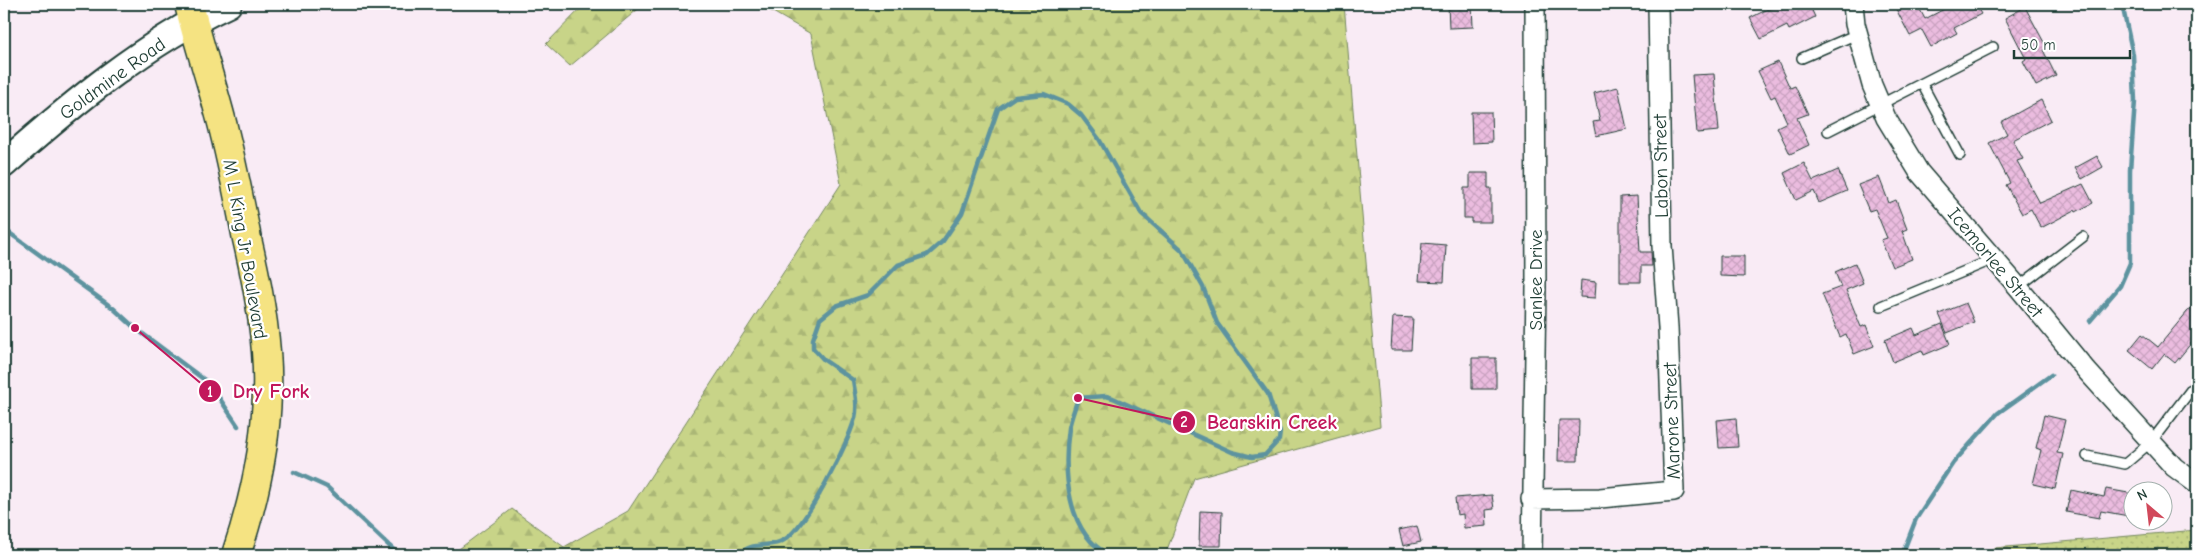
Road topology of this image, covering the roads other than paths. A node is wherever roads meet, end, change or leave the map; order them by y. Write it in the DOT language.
graph roads {
  1 [pos="228,4"];
  2 [pos="1535,4"];
  3 [pos="1658,4"];
  4 [pos="1854,4"];
  5 [pos="191,13"];
  6 [pos="1857,34"];
  7 [pos="1993,47"];
  8 [pos="1802,58"];
  9 [pos="1922,84"];
  10 [pos="1880,105"];
  11 [pos="1828,131"];
  12 [pos="1960,155"];
  13 [pos="4,164"];
  14 [pos="2084,237"];
  15 [pos="1994,259"];
  16 [pos="2018,287"];
  17 [pos="1881,306"];
  18 [pos="1668,327"];
  19 [pos="2197,382"];
  20 [pos="2151,442"];
  21 [pos="2087,456"];
  22 [pos="2197,484"];
  23 [pos="1531,499"];
  24 [pos="236,555"];
  25 [pos="1532,555"];
  1 -- 5 [label="main road, Goldmine Road"];
  2 -- 23 [label="street, Sanlee Drive"];
  3 -- 18 [label="street, Labon Street"];
  4 -- 6 [label="street, Icemorlee Street"];
  5 -- 13 [label="main road, Goldmine Road"];
  5 -- 24 [label="main road, M L King Jr Boulevard"];
  6 -- 8 [label="lane"];
  6 -- 10 [label="street, Icemorlee Street"];
  7 -- 9 [label="lane"];
  9 -- 10 [label="lane"];
  9 -- 12 [label="lane"];
  10 -- 11 [label="lane"];
  10 -- 15 [label="street, Icemorlee Street"];
  14 -- 16 [label="lane"];
  15 -- 16 [label="street, Icemorlee Street"];
  15 -- 17 [label="lane"];
  16 -- 20 [label="street, Icemorlee Street"];
  18 -- 23 [label="street, Marone Street"];
  19 -- 20 [label="lane"];
  20 -- 21 [label="lane"];
  20 -- 22 [label="street, Icemorlee Street"];
  23 -- 25 [label="street, Sanlee Drive"];
}
